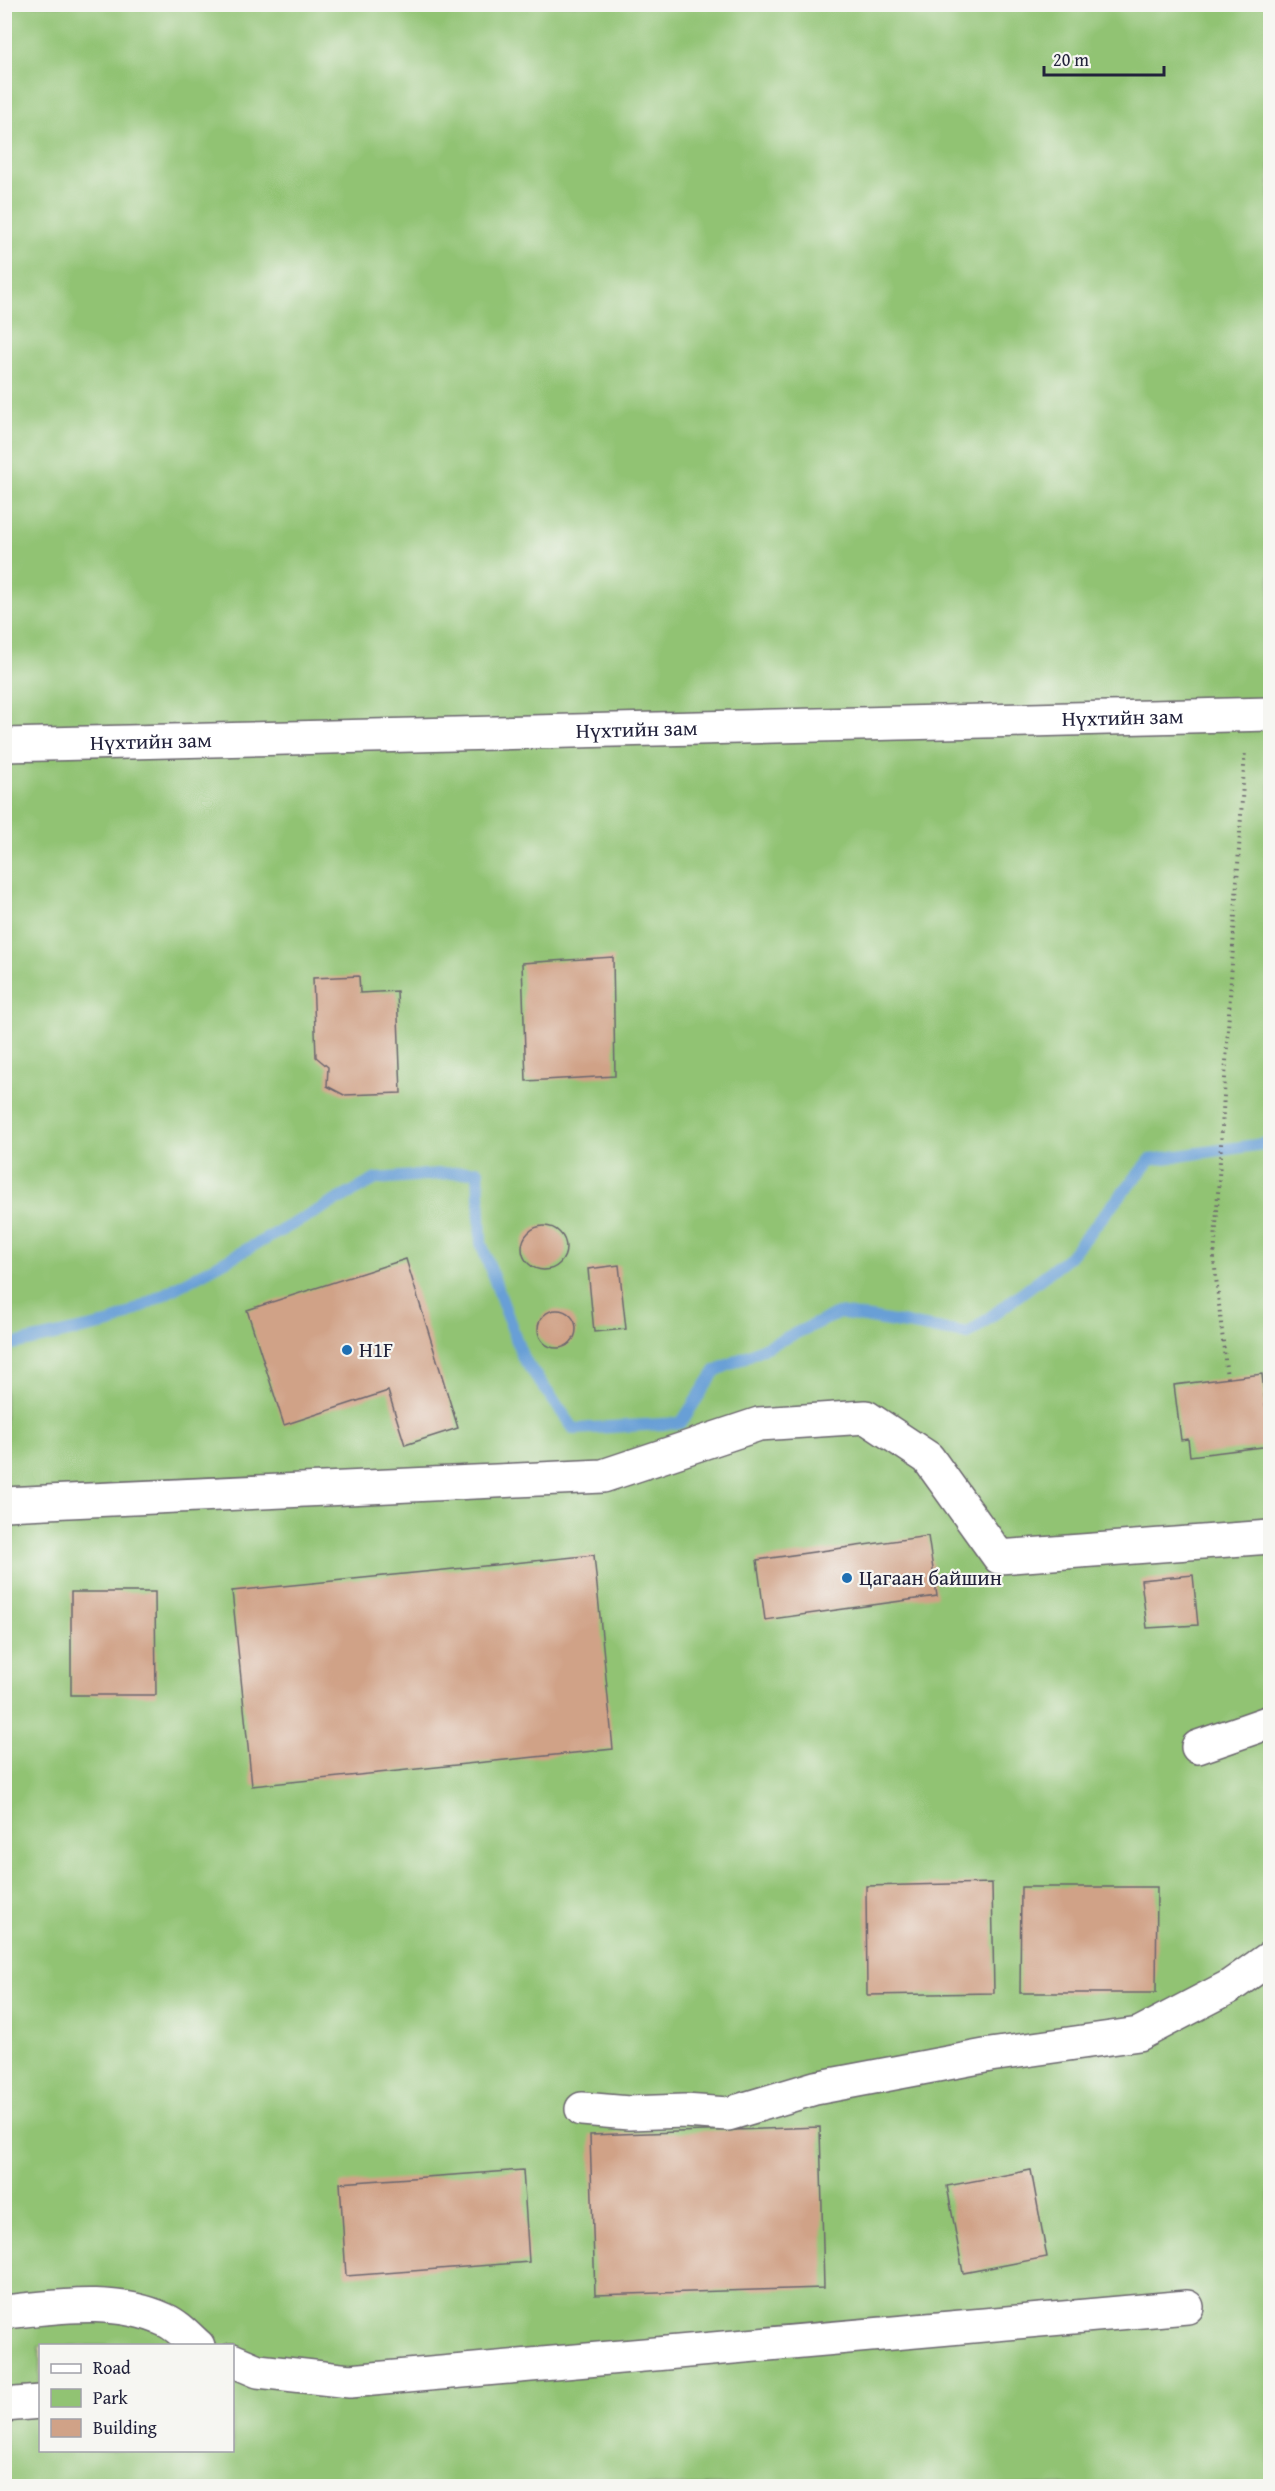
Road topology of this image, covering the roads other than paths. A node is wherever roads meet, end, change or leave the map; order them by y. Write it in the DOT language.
graph roads {
  1 [pos="1259,714"];
  2 [pos="4,744"];
  3 [pos="4,1504"];
  4 [pos="1270,1537"];
  5 [pos="1270,1722"];
  6 [pos="1198,1747"];
  7 [pos="1270,1958"];
  8 [pos="582,2109"];
  9 [pos="1187,2307"];
  10 [pos="4,2312"];
  11 [pos="196,2344"];
  12 [pos="234,2361"];
  13 [pos="39,2402"];
  14 [pos="4,2405"];
  1 -- 2 [label="street, Нүхтийн зам"];
  3 -- 4 [label="street"];
  5 -- 6 [label="street"];
  7 -- 8 [label="street"];
  9 -- 12 [label="street"];
  10 -- 11 [label="street"];
  13 -- 14 [label="street"];
}
